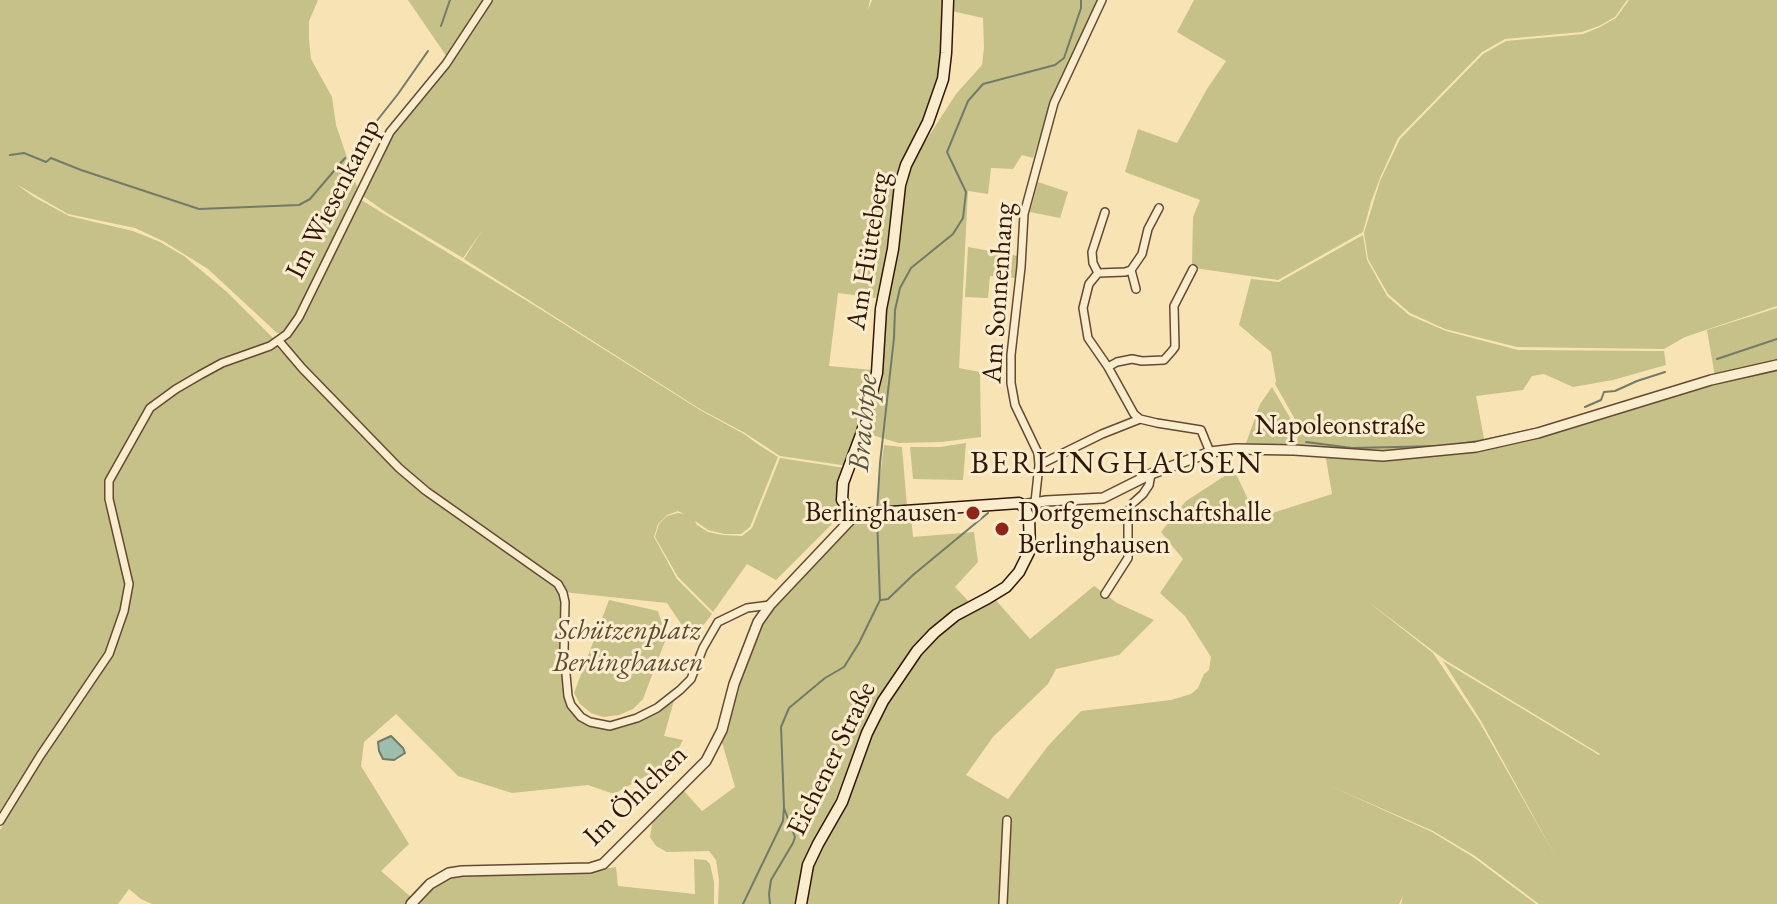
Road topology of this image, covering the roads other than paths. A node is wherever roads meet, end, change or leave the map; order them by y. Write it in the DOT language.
graph roads {
  1 [pos="488,0"];
  2 [pos="948,0"];
  3 [pos="1102,0"];
  4 [pos="1159,208"];
  5 [pos="1105,212"];
  6 [pos="1193,269"];
  7 [pos="1131,270"];
  8 [pos="1098,273"];
  9 [pos="1136,289"];
  10 [pos="279,341"];
  11 [pos="1777,365"];
  12 [pos="1108,367"];
  13 [pos="1140,419"];
  14 [pos="1210,452"];
  15 [pos="1039,465"];
  16 [pos="1151,474"];
  17 [pos="1035,502"];
  18 [pos="1023,505"];
  19 [pos="860,514"];
  20 [pos="1105,594"];
  21 [pos="770,605"];
  22 [pos="1007,820"];
  23 [pos="0,821"];
  24 [pos="411,904"];
  25 [pos="801,904"];
  26 [pos="1003,904"];
  1 -- 10 [label="street, Im Wiesenkamp"];
  2 -- 19 [label="main road, Am Hütteberg"];
  3 -- 15 [label="street, Am Sonnenhang"];
  4 -- 7 [label="street"];
  5 -- 8 [label="street"];
  6 -- 12 [label="street"];
  7 -- 8 [label="street"];
  7 -- 9 [label="street"];
  8 -- 12 [label="street"];
  10 -- 21 [label="street"];
  10 -- 23 [label="street"];
  11 -- 14 [label="street, Napoleonstraße"];
  12 -- 13 [label="street"];
  13 -- 14 [label="street"];
  13 -- 15 [label="street"];
  14 -- 16 [label="street, Napoleonstraße"];
  15 -- 17 [label="street, Am Sonnenhang"];
  16 -- 17 [label="street, Napoleonstraße"];
  16 -- 20 [label="street"];
  17 -- 18 [label="street, Napoleonstraße"];
  18 -- 19 [label="main road, Napoleonstraße"];
  18 -- 25 [label="main road, Eichener Straße"];
  19 -- 21 [label="street, Im Öhlchen"];
  21 -- 24 [label="street, Im Öhlchen"];
  22 -- 26 [label="street"];
}
